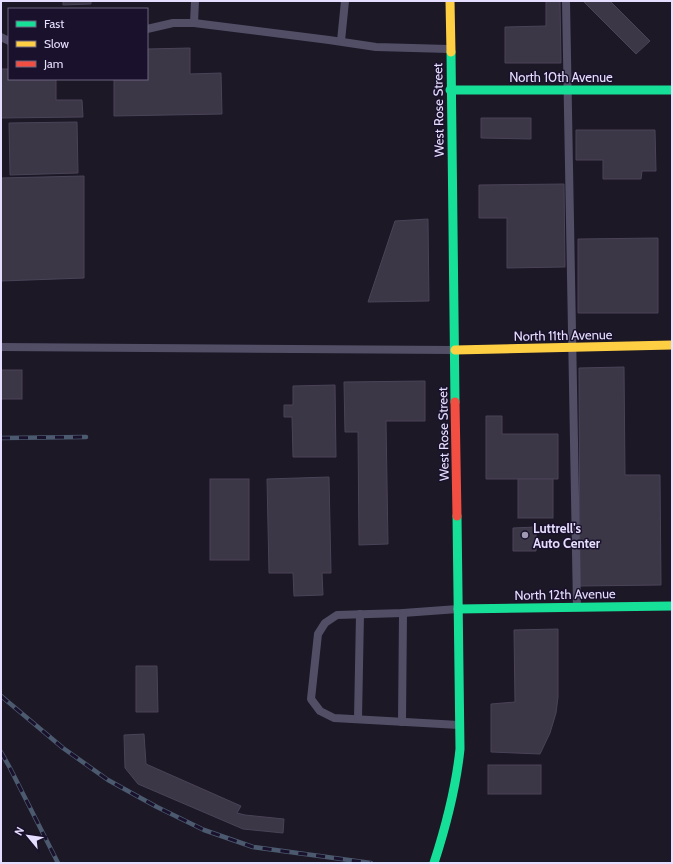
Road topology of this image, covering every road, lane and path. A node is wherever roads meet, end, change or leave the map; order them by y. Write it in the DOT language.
graph roads {
  1 [pos="195,1"];
  2 [pos="345,1"];
  3 [pos="450,1"];
  4 [pos="566,1"];
  5 [pos="194,23"];
  6 [pos="148,30"];
  7 [pos="341,42"];
  8 [pos="450,49"];
  9 [pos="450,90"];
  10 [pos="568,90"];
  11 [pos="672,90"];
  12 [pos="672,345"];
  13 [pos="1,347"];
  14 [pos="572,347"];
  15 [pos="455,350"];
  16 [pos="672,606"];
  17 [pos="577,607"];
  18 [pos="458,609"];
  19 [pos="402,613"];
  20 [pos="360,614"];
  21 [pos="358,719"];
  22 [pos="402,722"];
  23 [pos="460,725"];
  24 [pos="434,863"];
  1 -- 5 [label="lane"];
  2 -- 7 [label="lane"];
  3 -- 8 [label="main road, West Rose Street"];
  4 -- 10 [label="lane"];
  5 -- 6 [label="lane"];
  5 -- 7 [label="lane"];
  7 -- 8 [label="lane"];
  8 -- 9 [label="main road, West Rose Street"];
  9 -- 10 [label="main road, North 10th Avenue"];
  9 -- 15 [label="main road, West Rose Street"];
  10 -- 11 [label="main road, North 10th Avenue"];
  10 -- 14 [label="lane"];
  12 -- 14 [label="main road, North 11th Avenue"];
  13 -- 15 [label="lane"];
  14 -- 15 [label="main road, North 11th Avenue"];
  14 -- 17 [label="lane"];
  15 -- 18 [label="main road, West Rose Street"];
  16 -- 17 [label="main road, North 12th Avenue"];
  17 -- 18 [label="main road, North 12th Avenue"];
  18 -- 19 [label="lane"];
  18 -- 23 [label="main road, West Rose Street"];
  19 -- 20 [label="lane"];
  19 -- 22 [label="lane"];
  20 -- 21 [label="lane"];
  20 -- 21 [label="lane"];
  21 -- 22 [label="lane"];
  22 -- 23 [label="lane"];
  23 -- 24 [label="main road, West Rose Street"];
}
